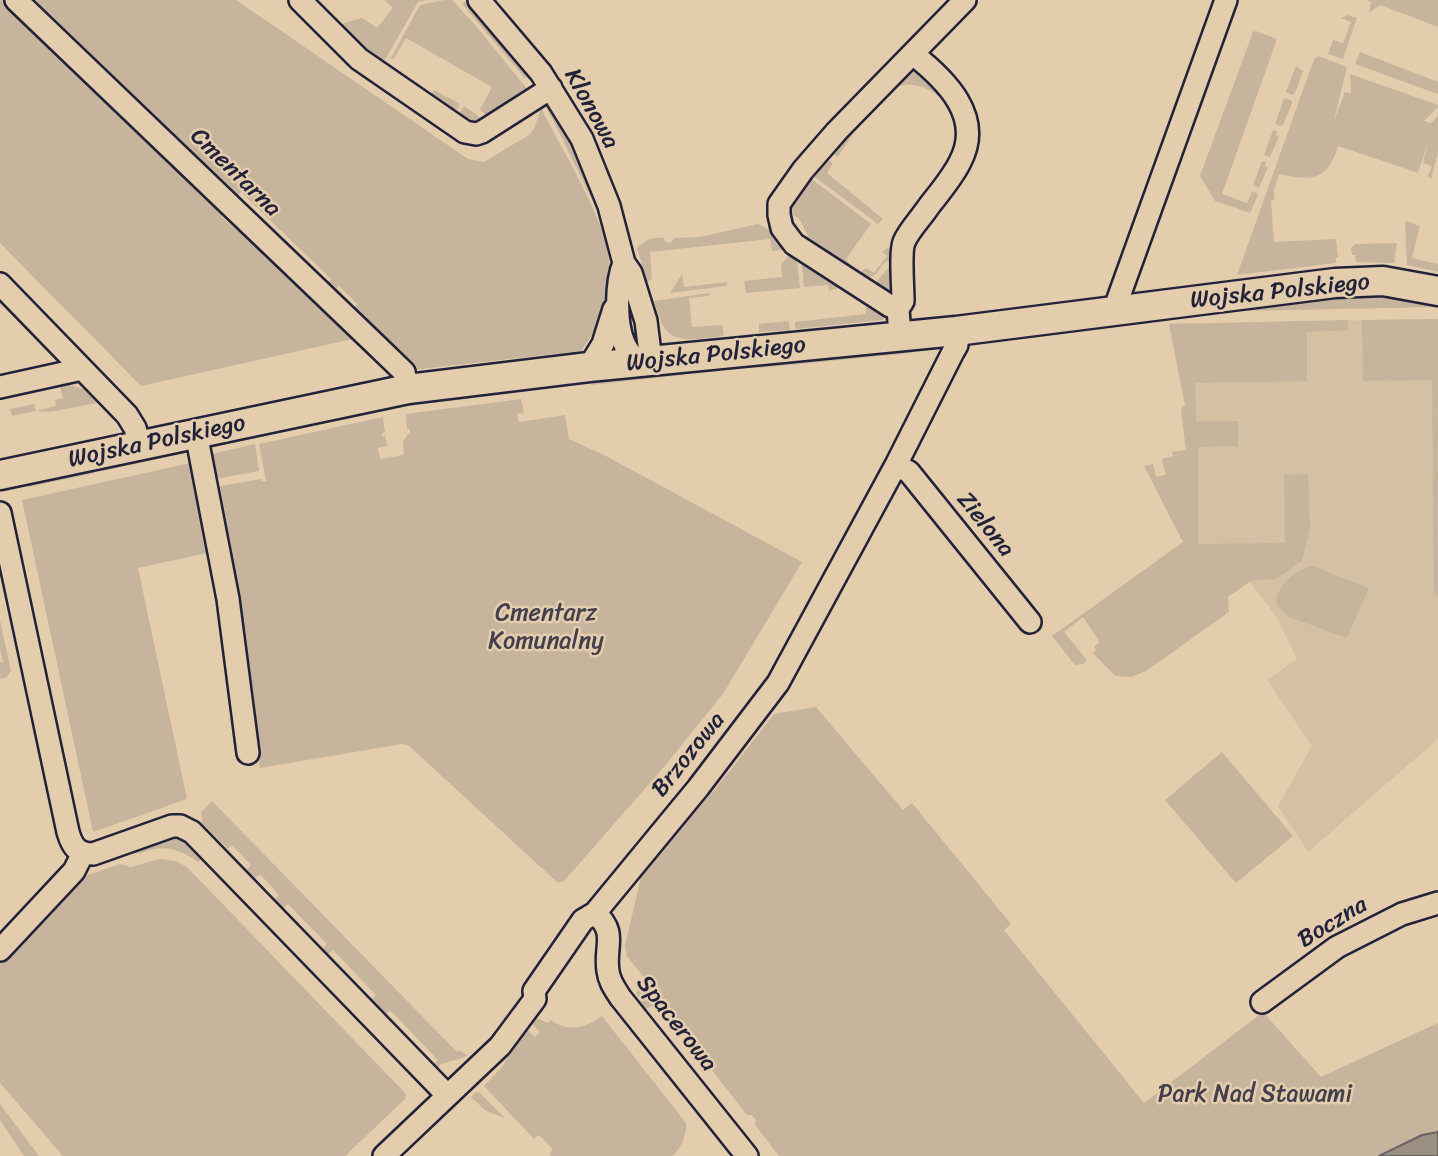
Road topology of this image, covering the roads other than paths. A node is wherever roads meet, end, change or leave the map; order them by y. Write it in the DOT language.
graph roads {
  1 [pos="16,0"];
  2 [pos="300,0"];
  3 [pos="479,0"];
  4 [pos="965,0"];
  5 [pos="1226,0"];
  6 [pos="945,22"];
  7 [pos="913,54"];
  8 [pos="935,72"];
  9 [pos="551,88"];
  10 [pos="624,263"];
  11 [pos="0,284"];
  12 [pos="1438,290"];
  13 [pos="618,293"];
  14 [pos="1119,310"];
  15 [pos="899,322"];
  16 [pos="956,331"];
  17 [pos="644,362"];
  18 [pos="589,367"];
  19 [pos="82,369"];
  20 [pos="0,387"];
  21 [pos="408,389"];
  22 [pos="196,433"];
  23 [pos="139,445"];
  24 [pos="896,465"];
  25 [pos="0,475"];
  26 [pos="0,513"];
  27 [pos="1030,622"];
  28 [pos="248,753"];
  29 [pos="83,853"];
  30 [pos="1438,903"];
  31 [pos="595,913"];
  32 [pos="0,950"];
  33 [pos="1262,1002"];
  34 [pos="447,1095"];
  35 [pos="384,1156"];
  36 [pos="747,1156"];
  1 -- 21 [label="street, Cmentarna"];
  2 -- 9 [label="street"];
  3 -- 9 [label="street, Klonowa"];
  4 -- 6 [label="street"];
  5 -- 14 [label="street"];
  6 -- 7 [label="street"];
  6 -- 8 [label="street"];
  7 -- 8 [label="street"];
  7 -- 15 [label="street"];
  8 -- 15 [label="street"];
  9 -- 10 [label="street, Klonowa"];
  10 -- 13 [label="street, Klonowa"];
  10 -- 17 [label="street, Klonowa"];
  11 -- 19 [label="street"];
  12 -- 14 [label="main road, Wojska Polskiego"];
  13 -- 17 [label="street, Klonowa"];
  13 -- 18 [label="street, Klonowa"];
  14 -- 16 [label="main road, Wojska Polskiego"];
  15 -- 16 [label="main road, Wojska Polskiego"];
  15 -- 17 [label="main road, Wojska Polskiego"];
  16 -- 24 [label="street, Brzozowa"];
  17 -- 18 [label="main road, Wojska Polskiego"];
  18 -- 21 [label="main road, Wojska Polskiego"];
  19 -- 20 [label="street"];
  19 -- 23 [label="street"];
  21 -- 22 [label="main road, Wojska Polskiego"];
  22 -- 23 [label="main road, Wojska Polskiego"];
  22 -- 28 [label="street"];
  23 -- 25 [label="main road, Wojska Polskiego"];
  24 -- 27 [label="street, Zielona"];
  24 -- 31 [label="street, Brzozowa"];
  26 -- 29 [label="street"];
  29 -- 32 [label="street"];
  29 -- 34 [label="street"];
  30 -- 33 [label="street, Boczna"];
  31 -- 34 [label="street, Brzozowa"];
  31 -- 36 [label="street, Spacerowa"];
  34 -- 35 [label="street, Brzozowa"];
}
